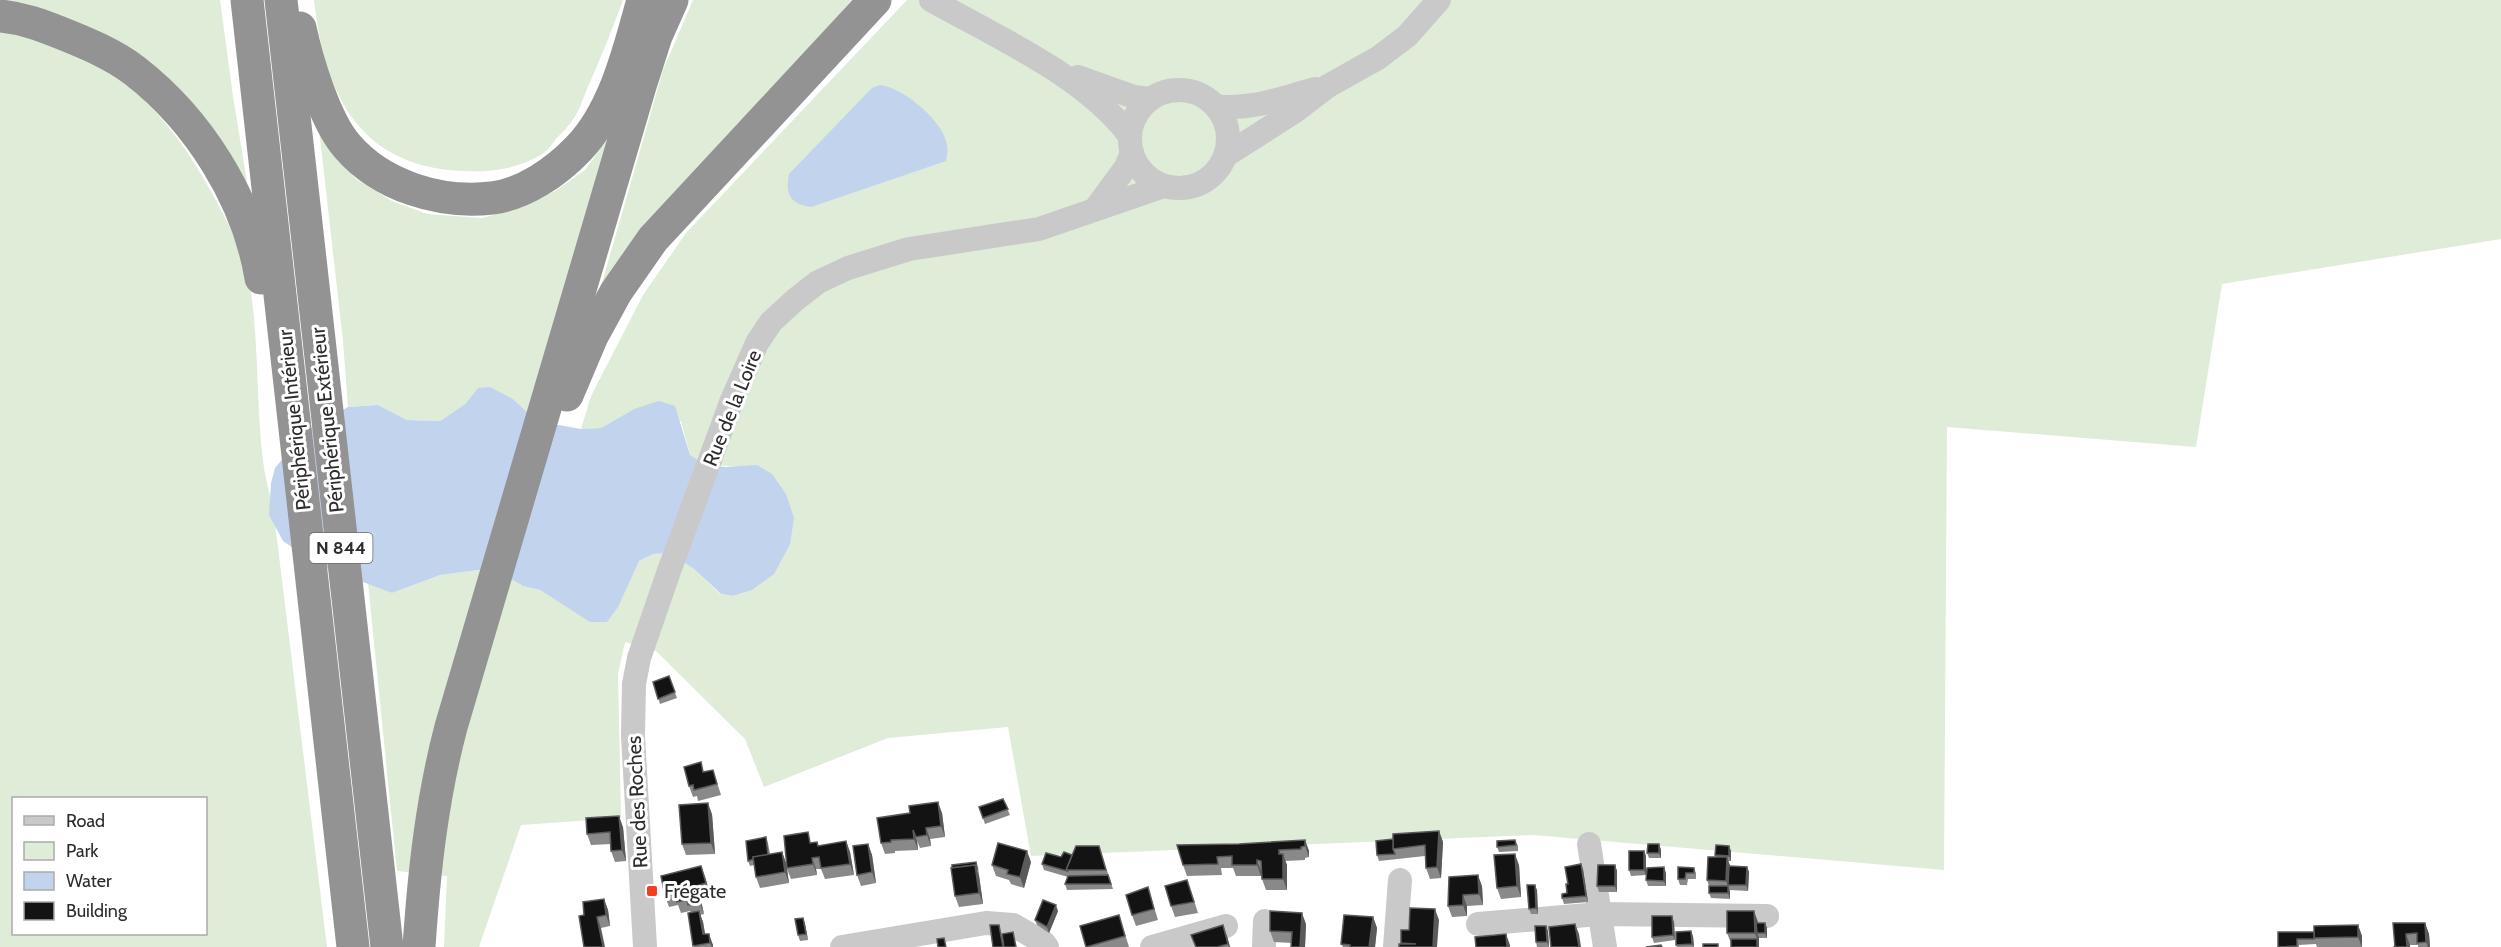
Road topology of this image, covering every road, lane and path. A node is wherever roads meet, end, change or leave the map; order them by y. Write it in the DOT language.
graph roads {
  1 [pos="247,0"];
  2 [pos="280,0"];
  3 [pos="296,0"];
  4 [pos="643,0"];
  5 [pos="672,0"];
  6 [pos="931,0"];
  7 [pos="1438,0"];
  8 [pos="871,5"];
  9 [pos="0,16"];
  10 [pos="1058,72"];
  11 [pos="1328,86"];
  12 [pos="1150,99"];
  13 [pos="1216,106"];
  14 [pos="1131,144"];
  15 [pos="1225,156"];
  16 [pos="1164,186"];
  17 [pos="1089,211"];
  18 [pos="282,321"];
  19 [pos="559,390"];
  20 [pos="639,657"];
  21 [pos="1589,844"];
  22 [pos="1400,880"];
  23 [pos="1599,914"];
  24 [pos="1767,916"];
  25 [pos="1265,921"];
  26 [pos="1478,924"];
  27 [pos="1226,926"];
  28 [pos="352,947"];
  29 [pos="387,947"];
  30 [pos="419,947"];
  31 [pos="645,947"];
  32 [pos="842,947"];
  33 [pos="1047,947"];
  34 [pos="1152,947"];
  35 [pos="1264,947"];
  36 [pos="1395,947"];
  37 [pos="1605,947"];
  1 -- 18 [label="highway, Périphérique Intérieur / N 844"];
  2 -- 29 [label="highway, Périphérique Extérieur / N 844"];
  3 -- 4 [label="highway"];
  5 -- 19 [label="highway"];
  6 -- 10 [label="street"];
  7 -- 11 [label="street"];
  8 -- 19 [label="highway"];
  9 -- 18 [label="highway"];
  10 -- 12 [label="street"];
  10 -- 14 [label="street"];
  11 -- 13 [label="street"];
  11 -- 15 [label="street"];
  12 -- 13 [label="street"];
  12 -- 14 [label="street"];
  13 -- 15 [label="street"];
  14 -- 16 [label="street"];
  14 -- 17 [label="street"];
  15 -- 16 [label="street"];
  16 -- 17 [label="street, Rue de la Loire"];
  17 -- 20 [label="street, Rue de la Loire"];
  18 -- 28 [label="highway, Périphérique Intérieur / N 844"];
  19 -- 30 [label="highway"];
  20 -- 31 [label="street, Rue des Roches"];
  21 -- 23 [label="street"];
  22 -- 36 [label="street"];
  23 -- 24 [label="street"];
  23 -- 26 [label="street"];
  23 -- 37 [label="street"];
  25 -- 35 [label="street"];
  27 -- 34 [label="street"];
  32 -- 33 [label="street"];
}
